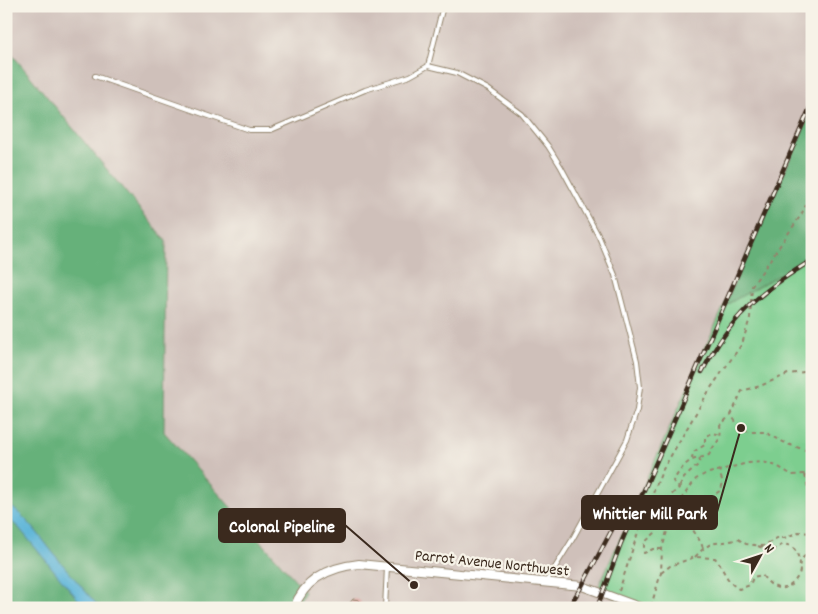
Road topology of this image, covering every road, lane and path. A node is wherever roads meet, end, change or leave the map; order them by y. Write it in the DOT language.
graph roads {
  1 [pos="443,6"];
  2 [pos="428,66"];
  3 [pos="95,76"];
  4 [pos="812,193"];
  5 [pos="812,371"];
  6 [pos="731,415"];
  7 [pos="722,435"];
  8 [pos="812,452"];
  9 [pos="700,458"];
  10 [pos="692,459"];
  11 [pos="721,470"];
  12 [pos="805,474"];
  13 [pos="812,477"];
  14 [pos="679,488"];
  15 [pos="812,496"];
  16 [pos="812,534"];
  17 [pos="755,545"];
  18 [pos="703,548"];
  19 [pos="662,549"];
  20 [pos="812,551"];
  21 [pos="695,557"];
  22 [pos="800,563"];
  23 [pos="388,567"];
  24 [pos="661,573"];
  25 [pos="545,584"];
  26 [pos="617,598"];
  27 [pos="812,607"];
  28 [pos="294,608"];
  29 [pos="385,608"];
  30 [pos="642,608"];
  31 [pos="650,608"];
  32 [pos="808,608"];
  1 -- 2 [label="lane"];
  2 -- 3 [label="lane"];
  2 -- 25 [label="lane"];
  4 -- 26 [label="path"];
  5 -- 6 [label="path"];
  6 -- 7 [label="path"];
  6 -- 8 [label="path"];
  7 -- 9 [label="path"];
  7 -- 10 [label="path"];
  9 -- 10 [label="path"];
  9 -- 14 [label="path"];
  10 -- 14 [label="path"];
  11 -- 12 [label="path"];
  11 -- 18 [label="path"];
  11 -- 19 [label="path"];
  12 -- 13 [label="path"];
  12 -- 15 [label="path"];
  14 -- 19 [label="path"];
  16 -- 17 [label="path"];
  17 -- 18 [label="path"];
  17 -- 22 [label="path"];
  18 -- 21 [label="path"];
  19 -- 24 [label="path"];
  20 -- 22 [label="path"];
  21 -- 22 [label="path"];
  21 -- 24 [label="path"];
  23 -- 25 [label="street, Parrot Avenue Northwest"];
  23 -- 28 [label="street, Parrot Avenue Northwest"];
  23 -- 29 [label="lane"];
  24 -- 31 [label="path"];
  25 -- 26 [label="street, Parrot Avenue Northwest"];
  26 -- 30 [label="street, Parrot Avenue Northwest"];
  27 -- 32 [label="street"];
}
